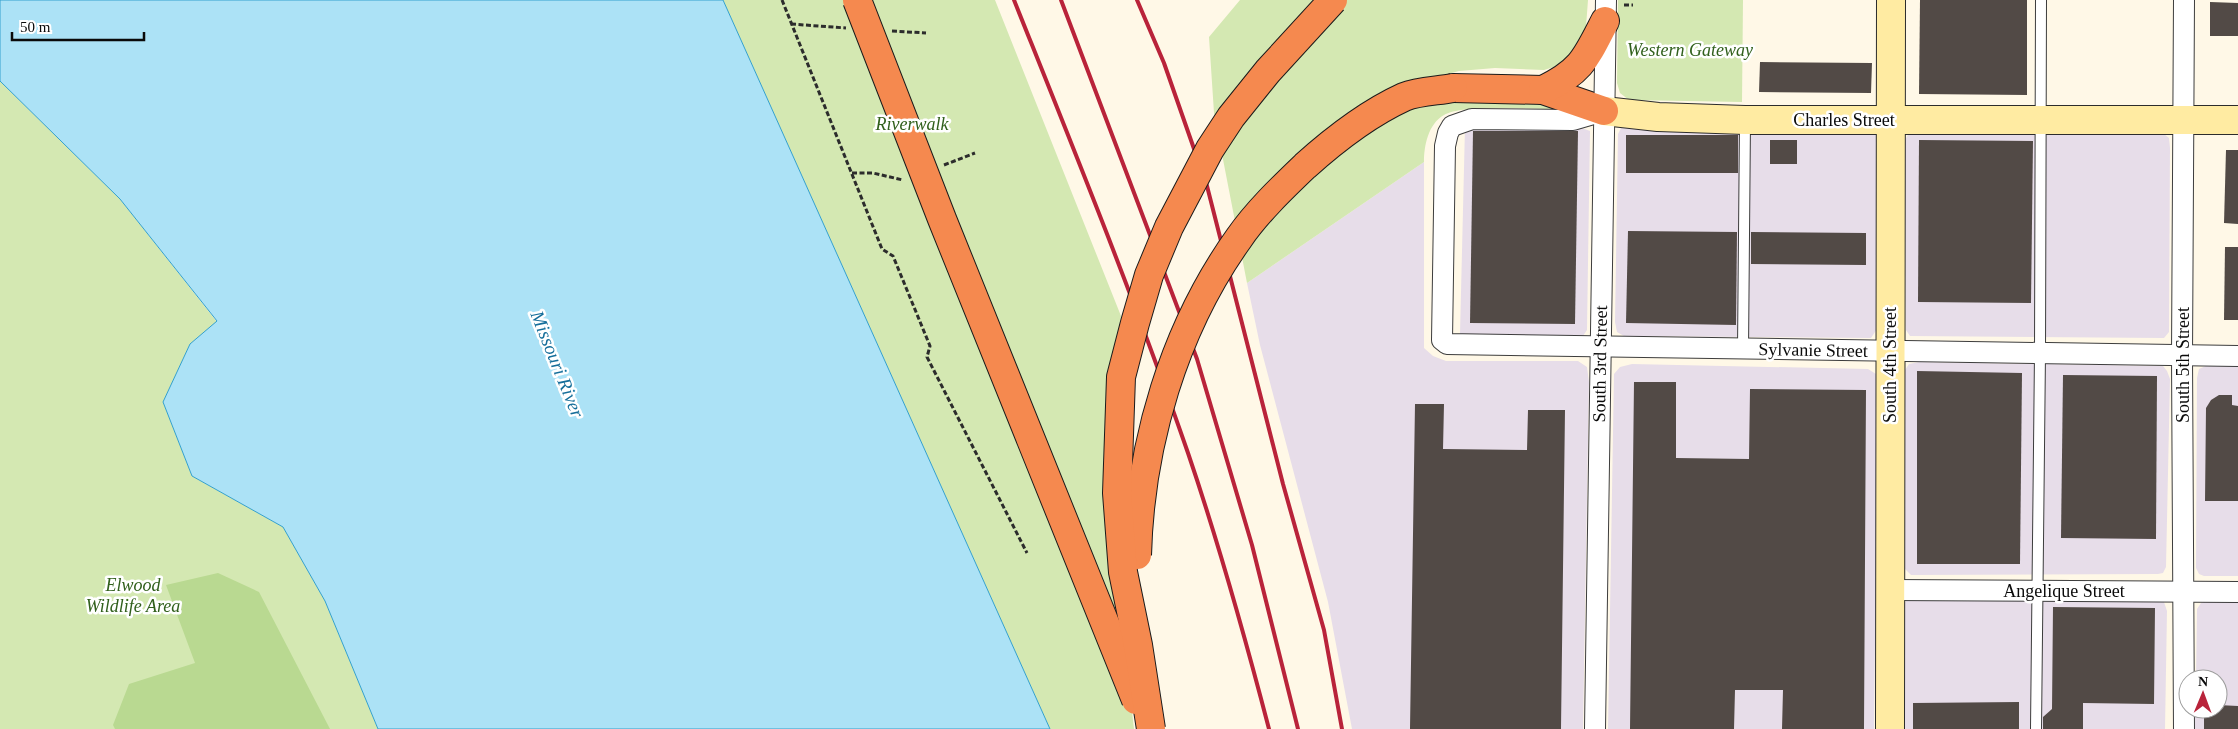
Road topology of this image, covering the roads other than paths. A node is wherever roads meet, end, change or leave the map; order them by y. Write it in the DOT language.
graph roads {
  1 [pos="857,0"];
  2 [pos="1334,0"];
  3 [pos="1891,0"];
  4 [pos="2041,0"];
  5 [pos="2184,0"];
  6 [pos="1612,9"];
  7 [pos="1543,90"];
  8 [pos="1604,111"];
  9 [pos="2040,119"];
  10 [pos="1745,120"];
  11 [pos="1890,120"];
  12 [pos="2183,120"];
  13 [pos="2238,120"];
  14 [pos="1447,344"];
  15 [pos="1600,347"];
  16 [pos="1743,350"];
  17 [pos="1890,351"];
  18 [pos="2040,353"];
  19 [pos="2182,356"];
  20 [pos="2238,356"];
  21 [pos="1890,590"];
  22 [pos="2038,591"];
  23 [pos="2184,592"];
  24 [pos="2238,592"];
  25 [pos="1150,729"];
  26 [pos="1595,729"];
  27 [pos="1890,729"];
  28 [pos="2036,729"];
  29 [pos="2184,729"];
  1 -- 25 [label="highway, bridge"];
  2 -- 25 [label="highway, bridge"];
  3 -- 11 [label="main road, South 4th Street"];
  4 -- 9 [label="lane"];
  5 -- 12 [label="street, South 5th Street"];
  6 -- 7 [label="highway"];
  6 -- 8 [label="street, South 3rd Street"];
  7 -- 8 [label="highway"];
  7 -- 25 [label="highway, bridge"];
  8 -- 10 [label="main road, Charles Street"];
  8 -- 14 [label="street, Charles Street"];
  8 -- 15 [label="street, South 3rd Street"];
  9 -- 11 [label="main road, Charles Street"];
  9 -- 12 [label="main road, Charles Street"];
  9 -- 18 [label="lane"];
  10 -- 11 [label="main road, Charles Street"];
  10 -- 16 [label="lane"];
  11 -- 17 [label="main road, South 4th Street"];
  12 -- 13 [label="main road, Charles Street"];
  12 -- 19 [label="street, South 5th Street"];
  14 -- 15 [label="street, Sylvanie Street"];
  15 -- 16 [label="street, Sylvanie Street"];
  15 -- 26 [label="street, South 3rd Street"];
  16 -- 17 [label="street, Sylvanie Street"];
  17 -- 18 [label="street, Sylvanie Street"];
  17 -- 21 [label="main road, South 4th Street"];
  18 -- 19 [label="street, Sylvanie Street"];
  18 -- 22 [label="lane"];
  19 -- 20 [label="street, Sylvanie Street"];
  19 -- 23 [label="street, South 5th Street"];
  21 -- 22 [label="street, Angelique Street"];
  21 -- 27 [label="main road, South 4th Street"];
  22 -- 23 [label="street, Angelique Street"];
  22 -- 28 [label="lane"];
  23 -- 24 [label="street, Angelique Street"];
  23 -- 29 [label="street, South 5th Street"];
}
